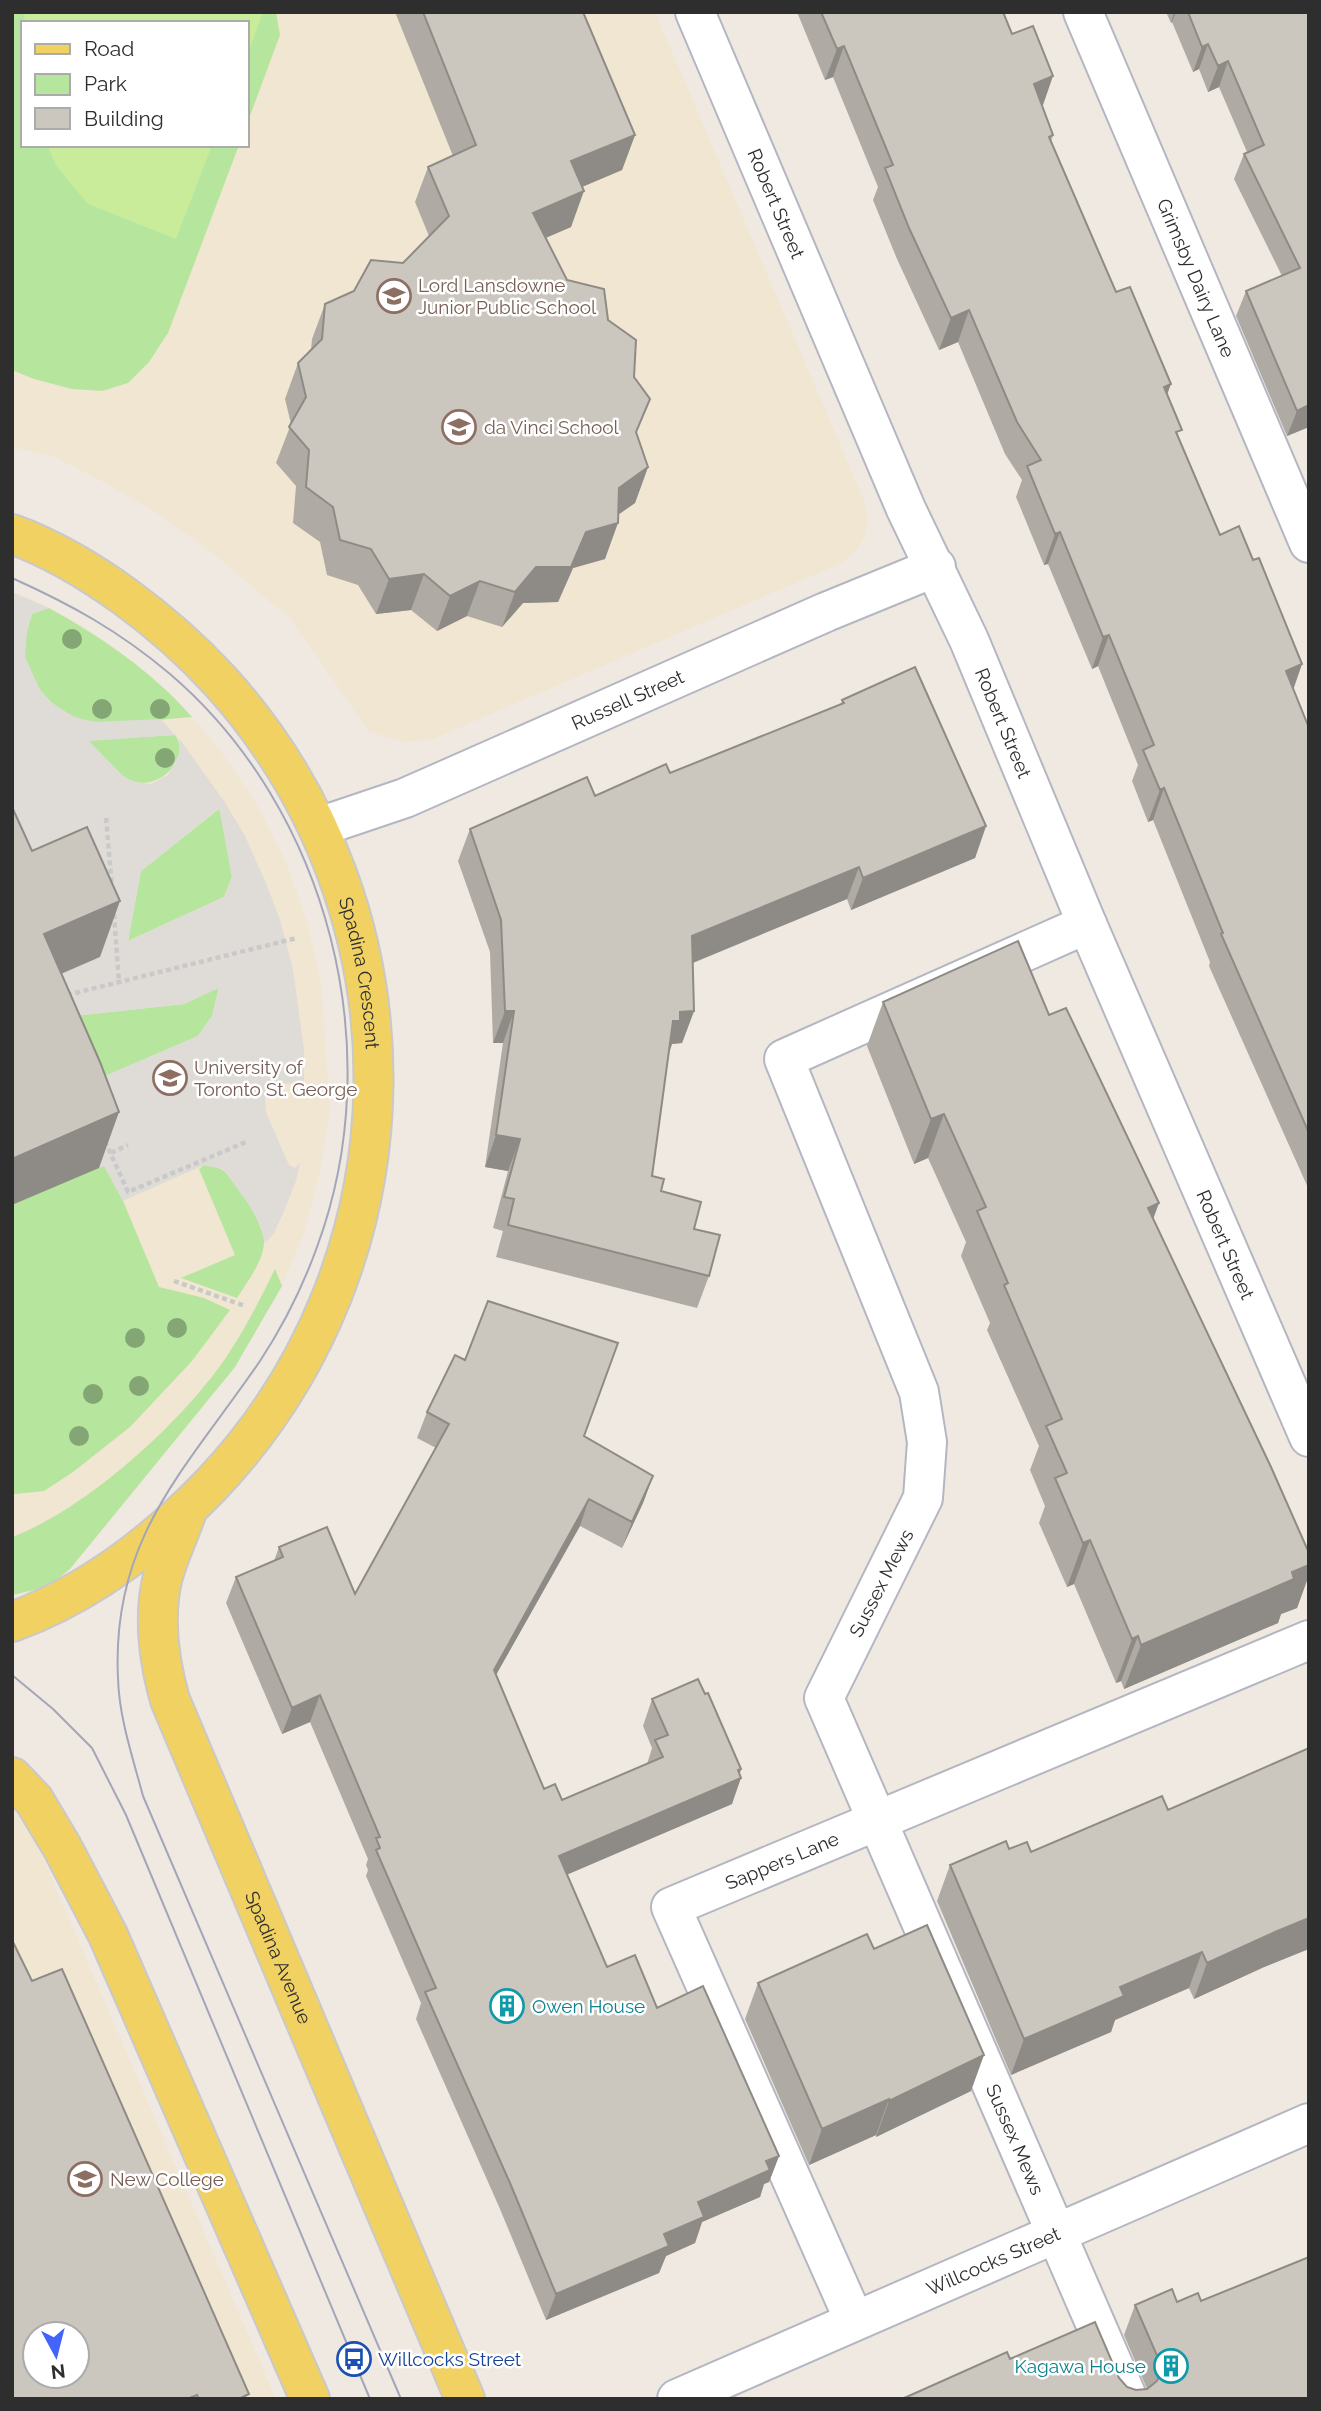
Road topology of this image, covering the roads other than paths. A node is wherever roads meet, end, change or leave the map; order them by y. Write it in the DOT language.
graph roads {
  1 [pos="695,12"];
  2 [pos="1083,12"];
  3 [pos="12,534"];
  4 [pos="1309,543"];
  5 [pos="936,567"];
  6 [pos="318,827"];
  7 [pos="1087,924"];
  8 [pos="1309,1437"];
  9 [pos="189,1508"];
  10 [pos="12,1622"];
  11 [pos="1309,1640"];
  12 [pos="12,1777"];
  13 [pos="877,1823"];
  14 [pos="1309,2123"];
  15 [pos="1057,2234"];
  16 [pos="854,2320"];
  17 [pos="310,2399"];
  18 [pos="465,2399"];
  19 [pos="677,2399"];
  20 [pos="1128,2399"];
  1 -- 5 [label="street, Robert Street"];
  2 -- 4 [label="street, Grimsby Dairy Lane"];
  3 -- 6 [label="main road, Spadina Crescent"];
  5 -- 6 [label="street, Russell Street"];
  5 -- 7 [label="street, Robert Street"];
  6 -- 9 [label="main road, Spadina Crescent"];
  7 -- 8 [label="street, Robert Street"];
  7 -- 13 [label="street, Sussex Mews"];
  9 -- 10 [label="main road, Spadina Crescent"];
  9 -- 18 [label="main road, Spadina Avenue"];
  11 -- 13 [label="street, Sappers Lane"];
  12 -- 17 [label="main road"];
  13 -- 15 [label="street, Sussex Mews"];
  13 -- 16 [label="street, Sappers Lane"];
  14 -- 15 [label="street, Willcocks Street"];
  15 -- 16 [label="street, Willcocks Street"];
  15 -- 20 [label="street, Sussex Mews"];
  16 -- 19 [label="street, Willcocks Street"];
}
